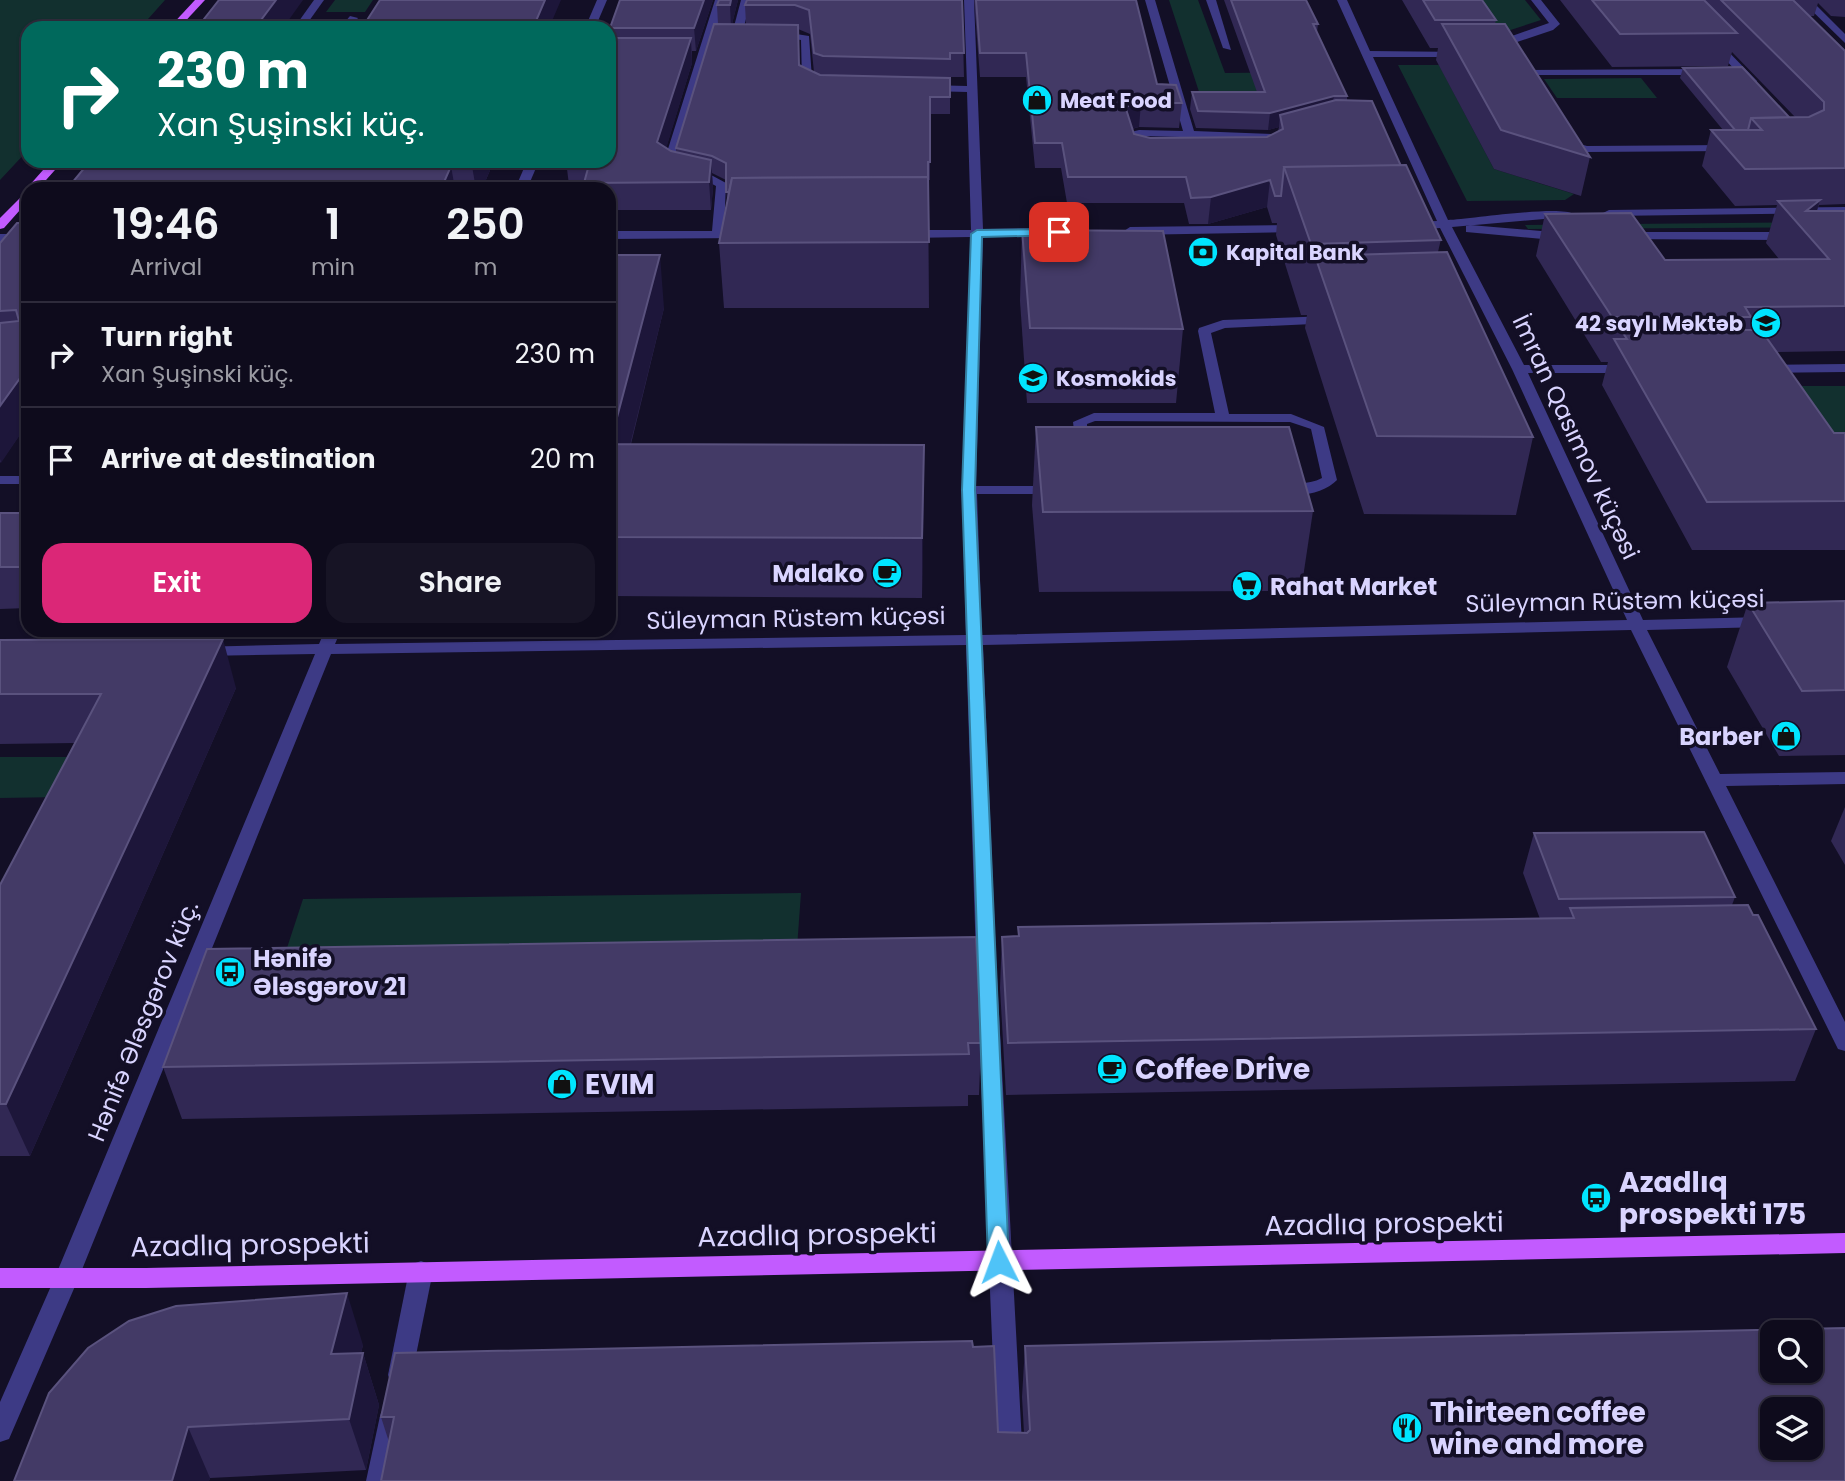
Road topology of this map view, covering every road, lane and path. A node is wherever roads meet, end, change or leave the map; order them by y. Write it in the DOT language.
graph roads {
  1 [pos="200,0"];
  2 [pos="319,0"];
  3 [pos="602,0"];
  4 [pos="720,0"];
  5 [pos="746,0"];
  6 [pos="969,0"];
  7 [pos="1150,0"];
  8 [pos="1211,0"];
  9 [pos="1342,0"];
  10 [pos="1536,0"];
  11 [pos="1806,0"];
  12 [pos="353,18"];
  13 [pos="180,21"];
  14 [pos="304,21"];
  15 [pos="351,21"];
  16 [pos="593,21"];
  17 [pos="710,34"];
  18 [pos="737,34"];
  19 [pos="748,34"];
  20 [pos="760,34"];
  21 [pos="1708,36"];
  22 [pos="1845,40"];
  23 [pos="1228,48"];
  24 [pos="1367,54"];
  25 [pos="1470,54"];
  26 [pos="1496,54"];
  27 [pos="1509,54"];
  28 [pos="689,57"];
  29 [pos="702,57"];
  30 [pos="1715,72"];
  31 [pos="1729,72"];
  32 [pos="1742,72"];
  33 [pos="1521,73"];
  34 [pos="1528,83"];
  35 [pos="821,86"];
  36 [pos="918,88"];
  37 [pos="973,89"];
  38 [pos="1761,92"];
  39 [pos="1384,119"];
  40 [pos="1396,119"];
  41 [pos="1558,125"];
  42 [pos="1189,133"];
  43 [pos="1746,148"];
  44 [pos="51,168"];
  45 [pos="38,182"];
  46 [pos="21,202"];
  47 [pos="1845,210"];
  48 [pos="1581,214"];
  49 [pos="1595,214"];
  50 [pos="0,225"];
  51 [pos="1446,226"];
  52 [pos="1390,227"];
  53 [pos="1308,228"];
  54 [pos="1115,231"];
  55 [pos="1059,232"];
  56 [pos="718,234"];
  57 [pos="759,234"];
  58 [pos="895,234"];
  59 [pos="977,234"];
  60 [pos="616,235"];
  61 [pos="1580,236"];
  62 [pos="1608,236"];
  63 [pos="1803,236"];
  64 [pos="0,238"];
  65 [pos="21,238"];
  66 [pos="1343,320"];
  67 [pos="1845,368"];
  68 [pos="1519,369"];
  69 [pos="1641,369"];
  70 [pos="1750,369"];
  71 [pos="1223,418"];
  72 [pos="1085,463"];
  73 [pos="0,480"];
  74 [pos="21,480"];
  75 [pos="1273,489"];
  76 [pos="969,490"];
  77 [pos="1075,490"];
  78 [pos="1776,622"];
  79 [pos="1637,625"];
  80 [pos="330,637"];
  81 [pos="973,640"];
  82 [pos="325,650"];
  83 [pos="190,652"];
  84 [pos="1845,778"];
  85 [pos="1714,780"];
  86 [pos="1845,1043"];
  87 [pos="1845,1243"];
  88 [pos="999,1262"];
  89 [pos="421,1271"];
  90 [pos="67,1277"];
  91 [pos="0,1278"];
  92 [pos="0,1431"];
  93 [pos="379,1481"];
  94 [pos="1011,1481"];
  1 -- 13 [label="main road"];
  2 -- 14 [label="street"];
  3 -- 16 [label="street"];
  4 -- 17 [label="street"];
  5 -- 18 [label="street"];
  6 -- 37 [label="street"];
  7 -- 42 [label="street"];
  8 -- 23 [label="street"];
  9 -- 24 [label="street, İmran Qasımov küçəsi"];
  10 -- 27 [label="street"];
  11 -- 22 [label="street"];
  12 -- 15 [label="street"];
  17 -- 18 [label="street"];
  17 -- 29 [label="street"];
  18 -- 19 [label="street"];
  20 -- 35 [label="street"];
  21 -- 32 [label="street"];
  24 -- 25 [label="street"];
  24 -- 40 [label="street, İmran Qasımov küçəsi"];
  26 -- 27 [label="street"];
  27 -- 33 [label="street"];
  28 -- 29 [label="street"];
  29 -- 56 [label="street"];
  30 -- 33 [label="street"];
  31 -- 32 [label="street"];
  32 -- 38 [label="street"];
  33 -- 34 [label="street"];
  36 -- 37 [label="street"];
  37 -- 59 [label="street"];
  39 -- 40 [label="street"];
  40 -- 51 [label="street, İmran Qasımov küçəsi"];
  41 -- 43 [label="street"];
  42 -- 42 [label="street"];
  44 -- 45 [label="main road"];
  46 -- 50 [label="main road"];
  47 -- 49 [label="street"];
  48 -- 51 [label="street"];
  51 -- 52 [label="street"];
  51 -- 61 [label="street"];
  51 -- 68 [label="street, İmran Qasımov küçəsi"];
  53 -- 54 [label="street"];
  55 -- 59 [label="street"];
  56 -- 57 [label="street"];
  56 -- 60 [label="street"];
  58 -- 59 [label="street"];
  59 -- 76 [label="street"];
  62 -- 63 [label="street"];
  64 -- 65 [label="street"];
  66 -- 71 [label="street"];
  67 -- 70 [label="street"];
  68 -- 69 [label="street"];
  68 -- 79 [label="street, İmran Qasımov küçəsi"];
  71 -- 72 [label="street"];
  71 -- 75 [label="street"];
  73 -- 74 [label="street"];
  76 -- 77 [label="street"];
  76 -- 81 [label="street"];
  78 -- 79 [label="street, Süleyman Rüstəm küçəsi"];
  79 -- 81 [label="street, Süleyman Rüstəm küçəsi"];
  79 -- 85 [label="street, İmran Qasımov küçəsi"];
  80 -- 82 [label="street, Hənifə Ələsgərov küç."];
  81 -- 82 [label="street, Süleyman Rüstəm küçəsi"];
  81 -- 88 [label="street"];
  82 -- 83 [label="street, Süleyman Rüstəm küçəsi"];
  82 -- 90 [label="street, Hənifə Ələsgərov küç."];
  84 -- 85 [label="street"];
  85 -- 86 [label="street, İmran Qasımov küçəsi"];
  87 -- 88 [label="main road, Azadlıq prospekti"];
  88 -- 89 [label="main road, Azadlıq prospekti"];
  88 -- 94 [label="street"];
  89 -- 90 [label="main road, Azadlıq prospekti"];
  89 -- 93 [label="street"];
  90 -- 91 [label="main road, Azadlıq prospekti"];
  90 -- 92 [label="street, Hənifə Ələsgərov küç."];
}
